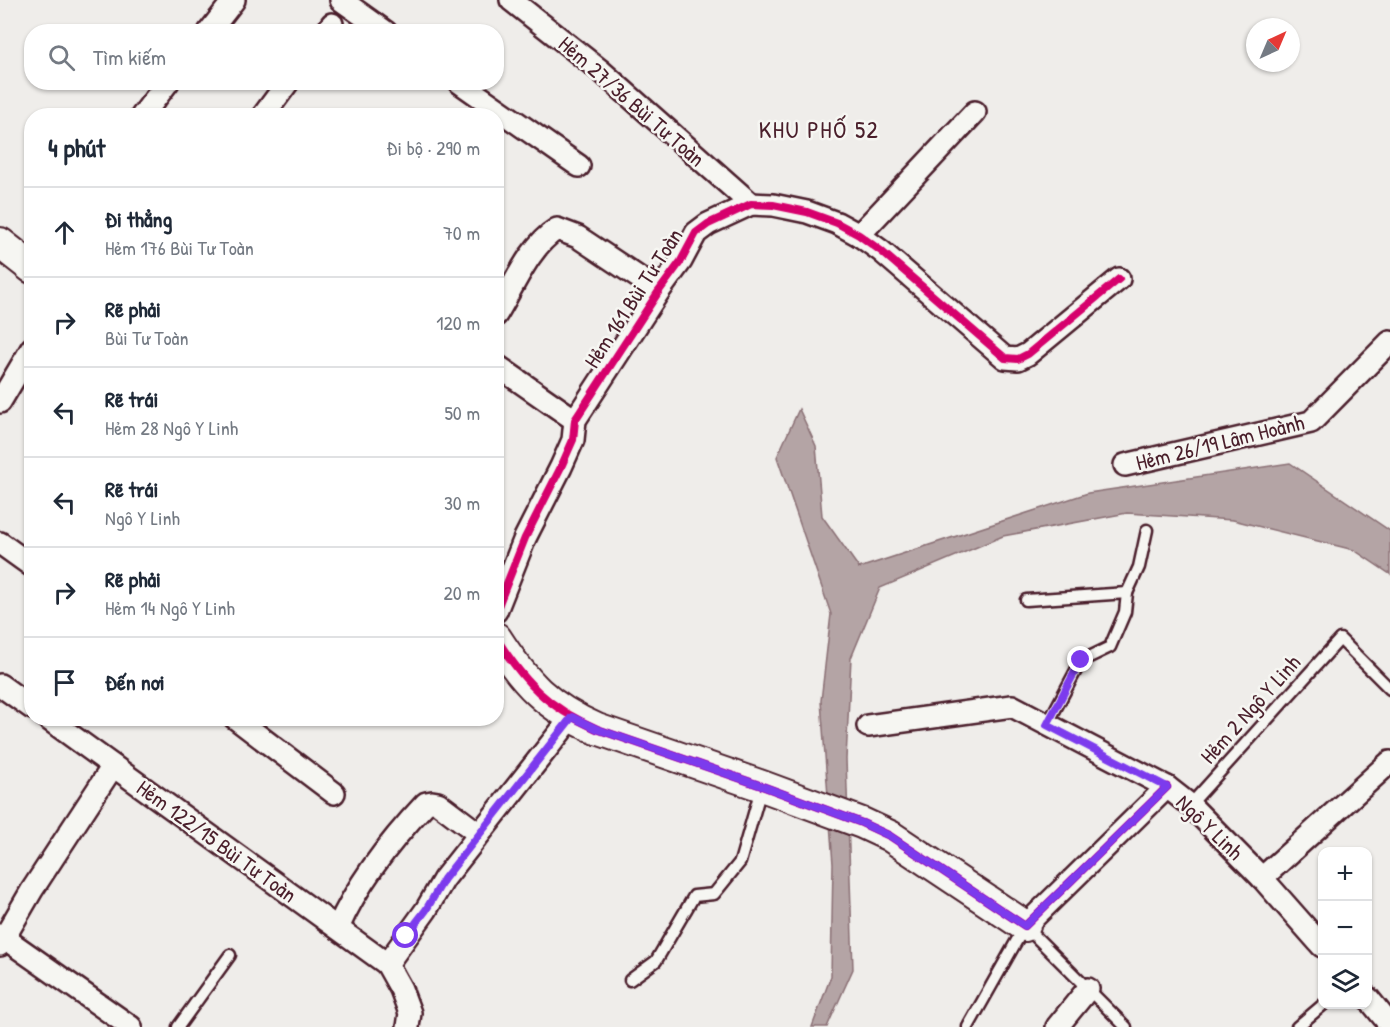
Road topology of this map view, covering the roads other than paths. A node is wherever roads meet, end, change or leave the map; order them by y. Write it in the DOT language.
graph roads {
  1 [pos="234,0"];
  2 [pos="341,0"];
  3 [pos="511,0"];
  4 [pos="215,24"];
  5 [pos="375,24"];
  6 [pos="162,90"];
  7 [pos="282,90"];
  8 [pos="470,90"];
  9 [pos="148,108"];
  10 [pos="269,108"];
  11 [pos="496,108"];
  12 [pos="975,112"];
  13 [pos="504,114"];
  14 [pos="579,166"];
  15 [pos="751,204"];
  16 [pos="860,235"];
  17 [pos="1119,279"];
  18 [pos="659,291"];
  19 [pos="504,301"];
  20 [pos="1390,342"];
  21 [pos="24,362"];
  22 [pos="504,371"];
  23 [pos="0,402"];
  24 [pos="575,420"];
  25 [pos="1125,465"];
  26 [pos="1147,530"];
  27 [pos="0,543"];
  28 [pos="24,560"];
  29 [pos="504,591"];
  30 [pos="1127,593"];
  31 [pos="1026,600"];
  32 [pos="504,649"];
  33 [pos="0,685"];
  34 [pos="1390,689"];
  35 [pos="24,702"];
  36 [pos="572,717"];
  37 [pos="1047,725"];
  38 [pos="58,726"];
  39 [pos="246,726"];
  40 [pos="868,726"];
  41 [pos="1390,762"];
  42 [pos="113,766"];
  43 [pos="1167,787"];
  44 [pos="768,788"];
  45 [pos="334,792"];
  46 [pos="1190,805"];
  47 [pos="478,834"];
  48 [pos="1262,878"];
  49 [pos="1025,926"];
  50 [pos="338,928"];
  51 [pos="1,940"];
  52 [pos="1318,940"];
  53 [pos="230,955"];
  54 [pos="387,964"];
  55 [pos="630,980"];
  56 [pos="1088,989"];
  57 [pos="1372,1003"];
  58 [pos="1319,1009"];
  59 [pos="1390,1025"];
  60 [pos="131,1027"];
  61 [pos="178,1027"];
  62 [pos="408,1027"];
  63 [pos="968,1027"];
  64 [pos="1058,1027"];
  65 [pos="1126,1027"];
  66 [pos="1298,1027"];
  1 -- 4 [label="street"];
  2 -- 5 [label="street"];
  3 -- 15 [label="street, Hẻm 27/36 Bùi Tư Toàn"];
  6 -- 9 [label="street"];
  7 -- 10 [label="street"];
  8 -- 11 [label="street"];
  12 -- 16 [label="street"];
  13 -- 14 [label="street"];
  15 -- 16 [label="street, Hẻm 161 Bùi Tư Toàn"];
  15 -- 18 [label="street, Hẻm 161 Bùi Tư Toàn"];
  16 -- 17 [label="street, Hẻm 161 Bùi Tư Toàn"];
  18 -- 19 [label="street"];
  18 -- 24 [label="street, Hẻm 161 Bùi Tư Toàn"];
  20 -- 25 [label="street, Hẻm 26/19 Lâm Hoành"];
  21 -- 23 [label="street"];
  22 -- 24 [label="street"];
  24 -- 29 [label="street, Hẻm 161 Bùi Tư Toàn"];
  26 -- 30 [label="lane"];
  27 -- 28 [label="street"];
  30 -- 31 [label="lane"];
  30 -- 37 [label="lane"];
  32 -- 36 [label="street"];
  33 -- 35 [label="street"];
  34 -- 46 [label="lane, Hẻm 2 Ngô Y Linh"];
  36 -- 44 [label="street"];
  36 -- 47 [label="street"];
  37 -- 40 [label="street, Ngô Y Linh"];
  37 -- 43 [label="street, Ngô Y Linh"];
  38 -- 42 [label="street, Hẻm 122/15 Bùi Tư Toàn"];
  39 -- 45 [label="street"];
  41 -- 48 [label="street"];
  42 -- 50 [label="street, Hẻm 122/15 Bùi Tư Toàn"];
  42 -- 51 [label="street"];
  43 -- 46 [label="street, Ngô Y Linh"];
  43 -- 49 [label="street"];
  44 -- 49 [label="street"];
  44 -- 55 [label="lane"];
  46 -- 48 [label="street, Ngô Y Linh"];
  47 -- 50 [label="street"];
  47 -- 54 [label="street"];
  48 -- 52 [label="street, Ngô Y Linh"];
  49 -- 56 [label="lane"];
  49 -- 63 [label="lane"];
  50 -- 54 [label="street, Hẻm 122/15 Bùi Tư Toàn"];
  51 -- 60 [label="street"];
  53 -- 61 [label="lane"];
  54 -- 62 [label="street"];
  56 -- 64 [label="street"];
  56 -- 65 [label="lane"];
  57 -- 59 [label="street"];
  58 -- 66 [label="lane"];
}
